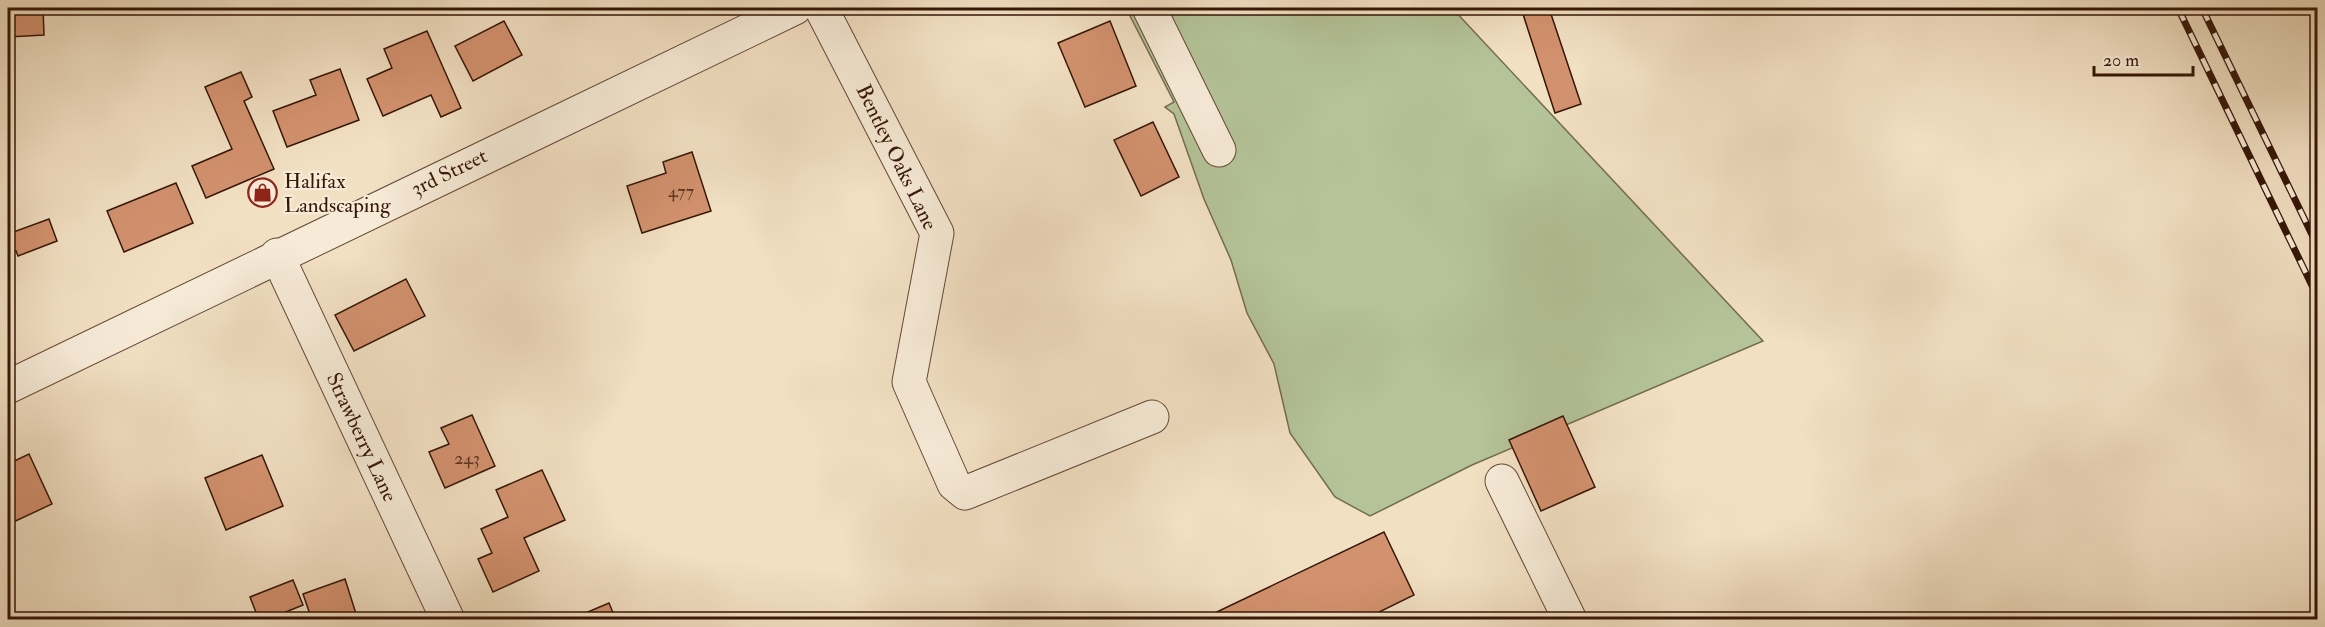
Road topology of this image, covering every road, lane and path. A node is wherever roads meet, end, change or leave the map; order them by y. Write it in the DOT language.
graph roads {
  1 [pos="795,8"];
  2 [pos="821,8"];
  3 [pos="1149,8"];
  4 [pos="741,19"];
  5 [pos="1219,150"];
  6 [pos="277,255"];
  7 [pos="8,387"];
  8 [pos="1152,417"];
  9 [pos="1502,481"];
  10 [pos="448,620"];
  11 [pos="1570,620"];
  1 -- 4 [label="street, 3rd Street"];
  2 -- 8 [label="street, Bentley Oaks Lane"];
  3 -- 5 [label="street"];
  4 -- 6 [label="street, 3rd Street"];
  6 -- 7 [label="street, 3rd Street"];
  6 -- 10 [label="street, Strawberry Lane"];
  9 -- 11 [label="street"];
}
